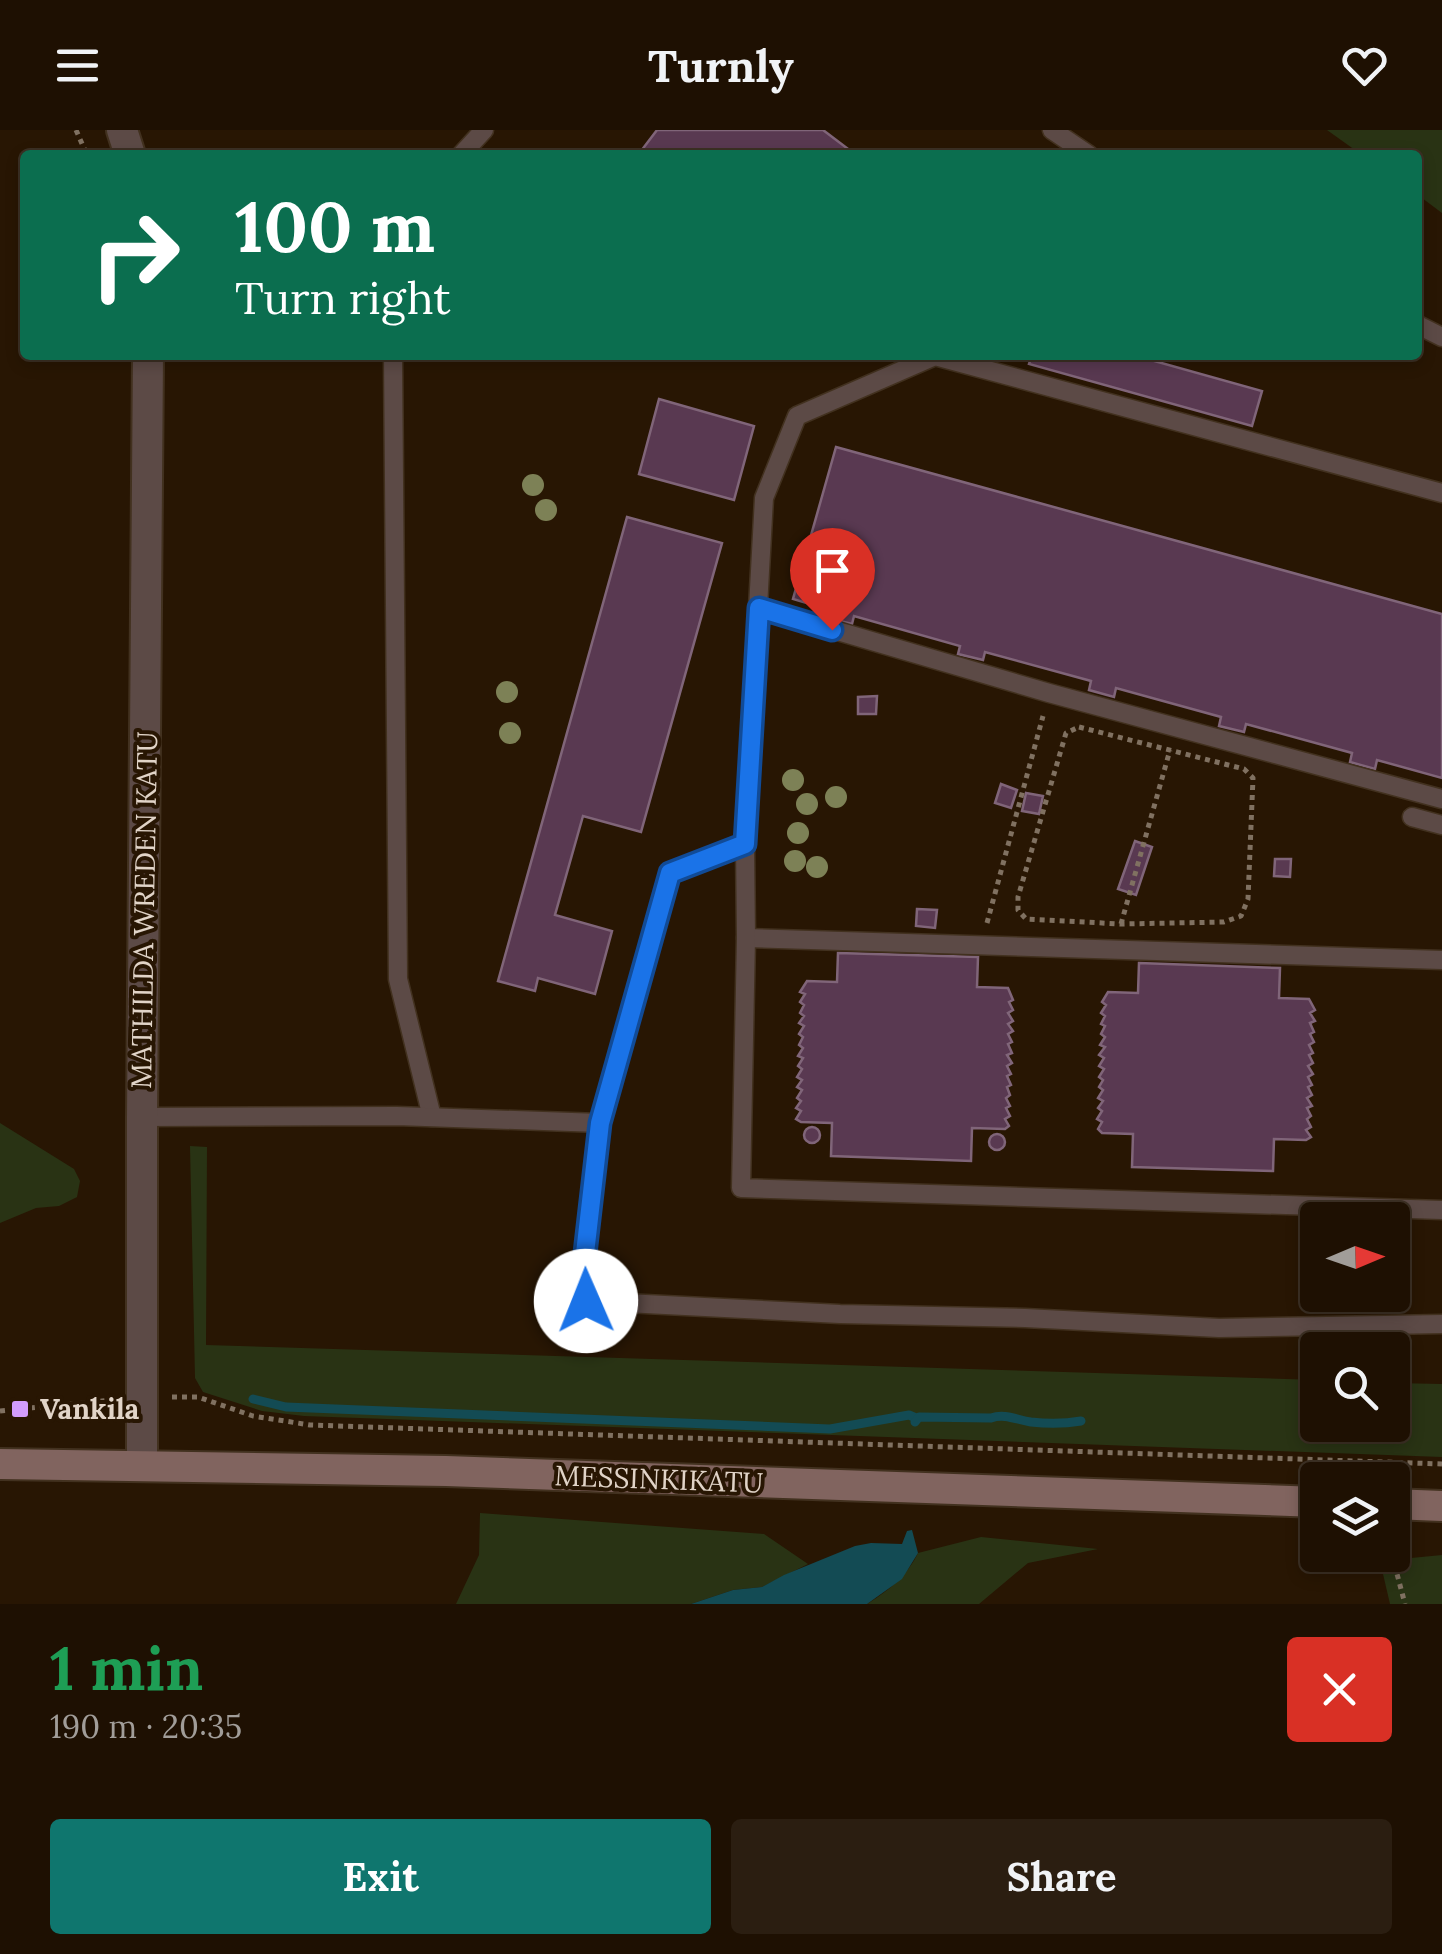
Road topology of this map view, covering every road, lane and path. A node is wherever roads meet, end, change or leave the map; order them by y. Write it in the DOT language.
graph roads {
  1 [pos="484,130"];
  2 [pos="1052,130"];
  3 [pos="466,150"];
  4 [pos="1082,150"];
  5 [pos="148,360"];
  6 [pos="392,360"];
  7 [pos="926,360"];
  8 [pos="950,360"];
  9 [pos="1442,493"];
  10 [pos="759,608"];
  11 [pos="1049,693"];
  12 [pos="1170,750"];
  13 [pos="1442,799"];
  14 [pos="1412,817"];
  15 [pos="1442,825"];
  16 [pos="745,844"];
  17 [pos="1121,924"];
  18 [pos="746,938"];
  19 [pos="981,945"];
  20 [pos="1442,960"];
  21 [pos="142,1117"];
  22 [pos="432,1117"];
  23 [pos="600,1123"];
  24 [pos="1442,1210"];
  25 [pos="1442,1324"];
  26 [pos="142,1398"];
  27 [pos="0,1411"];
  28 [pos="0,1464"];
  29 [pos="1442,1464"];
  30 [pos="142,1466"];
  31 [pos="1300,1501"];
  32 [pos="1410,1505"];
  33 [pos="1442,1506"];
  34 [pos="1397,1572"];
  35 [pos="1406,1604"];
  1 -- 3 [label="lane"];
  2 -- 4 [label="lane"];
  5 -- 21 [label="street, MATHILDA WREDEN KATU"];
  6 -- 22 [label="lane"];
  7 -- 10 [label="lane"];
  8 -- 9 [label="lane"];
  10 -- 11 [label="lane"];
  10 -- 16 [label="lane"];
  11 -- 13 [label="lane"];
  11 -- 19 [label="path"];
  12 -- 17 [label="path"];
  12 -- 17 [label="path"];
  12 -- 17 [label="path"];
  14 -- 15 [label="lane"];
  16 -- 18 [label="lane"];
  16 -- 23 [label="lane"];
  18 -- 19 [label="lane"];
  18 -- 24 [label="lane"];
  19 -- 20 [label="lane"];
  21 -- 22 [label="lane"];
  21 -- 26 [label="street, MATHILDA WREDEN KATU"];
  22 -- 23 [label="lane"];
  23 -- 25 [label="lane"];
  26 -- 27 [label="path"];
  26 -- 29 [label="path"];
  26 -- 30 [label="street, MATHILDA WREDEN KATU"];
  28 -- 30 [label="street, MESSINKIKATU"];
  30 -- 31 [label="street, MESSINKIKATU"];
  32 -- 33 [label="street"];
  34 -- 35 [label="path"];
}
